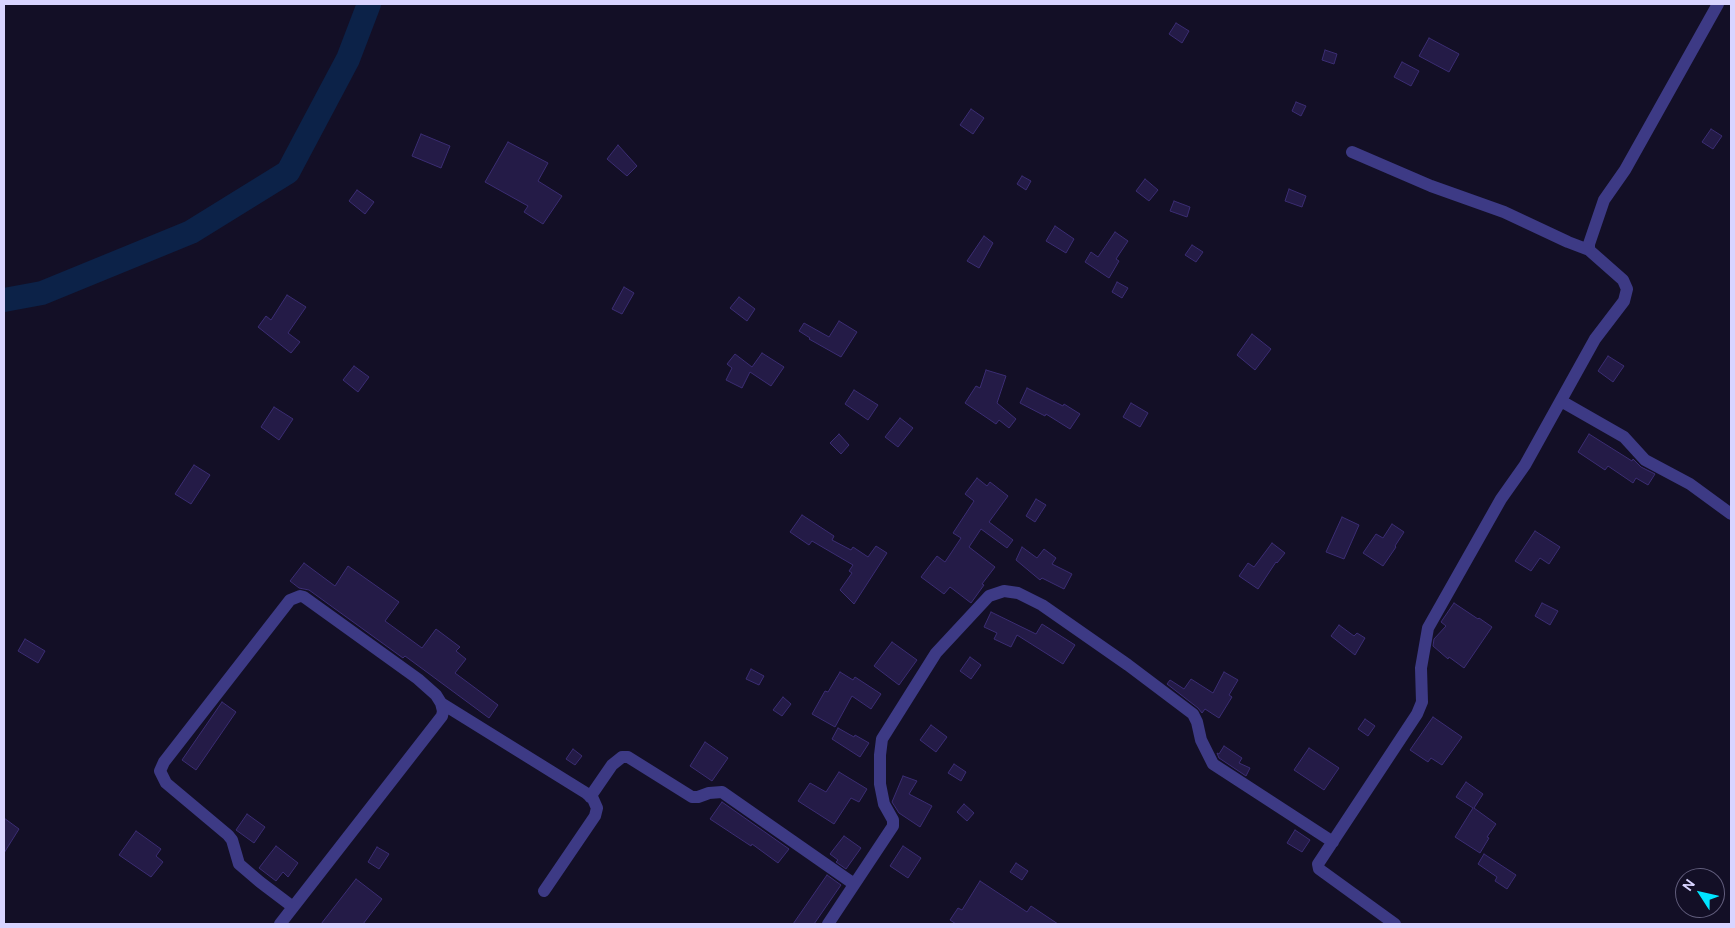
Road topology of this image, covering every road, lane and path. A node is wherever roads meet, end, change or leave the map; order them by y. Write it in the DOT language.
graph roads {
  1 [pos="1718,4"];
  2 [pos="1352,152"];
  3 [pos="1589,250"];
  4 [pos="1561,401"];
  5 [pos="1731,514"];
  6 [pos="441,703"];
  7 [pos="590,796"];
  8 [pos="1333,842"];
  9 [pos="854,884"];
  10 [pos="544,891"];
  11 [pos="293,908"];
  12 [pos="280,924"];
  13 [pos="828,924"];
  14 [pos="1395,924"];
  1 -- 3 [label="street"];
  2 -- 3 [label="street"];
  3 -- 4 [label="street"];
  4 -- 5 [label="street"];
  4 -- 8 [label="street"];
  6 -- 7 [label="street"];
  6 -- 11 [label="street"];
  6 -- 11 [label="street"];
  7 -- 9 [label="street"];
  7 -- 10 [label="street"];
  8 -- 9 [label="street"];
  8 -- 14 [label="street"];
  9 -- 13 [label="street"];
  11 -- 12 [label="street"];
}
